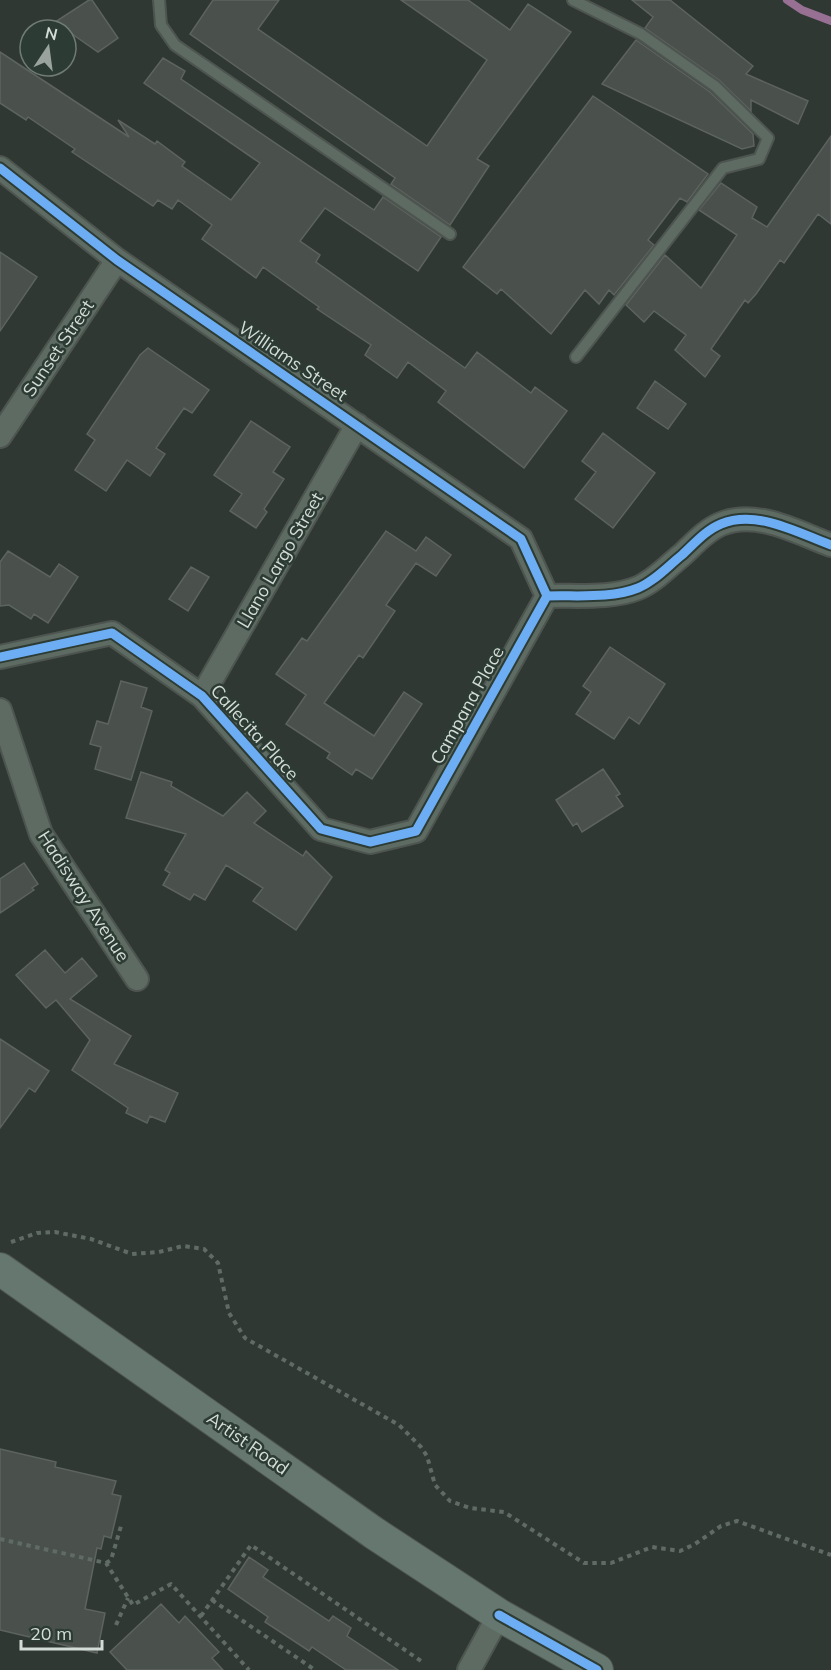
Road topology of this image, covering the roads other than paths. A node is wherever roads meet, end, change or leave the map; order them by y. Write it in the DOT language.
graph roads {
  1 [pos="159,0"];
  2 [pos="573,0"];
  3 [pos="0,168"];
  4 [pos="450,234"];
  5 [pos="117,260"];
  6 [pos="576,357"];
  7 [pos="357,424"];
  8 [pos="0,436"];
  9 [pos="831,545"];
  10 [pos="548,596"];
  11 [pos="0,657"];
  12 [pos="202,696"];
  13 [pos="0,710"];
  14 [pos="416,831"];
  15 [pos="137,979"];
  16 [pos="5,1255"];
  17 [pos="499,1615"];
  18 [pos="469,1670"];
  19 [pos="597,1670"];
  1 -- 4 [label="lane"];
  2 -- 6 [label="lane"];
  3 -- 5 [label="street, Williams Street"];
  5 -- 7 [label="street, Williams Street"];
  5 -- 8 [label="street, Sunset Street"];
  7 -- 10 [label="street, Williams Street"];
  7 -- 12 [label="street, Llano Largo Street"];
  9 -- 10 [label="street"];
  10 -- 14 [label="street, Campana Place"];
  11 -- 12 [label="street, Callecita Place"];
  12 -- 14 [label="street, Callecita Place"];
  13 -- 15 [label="street, Hadisway Avenue"];
  16 -- 17 [label="main road, Artist Road"];
  17 -- 18 [label="street"];
  17 -- 19 [label="main road, Artist Road"];
}
